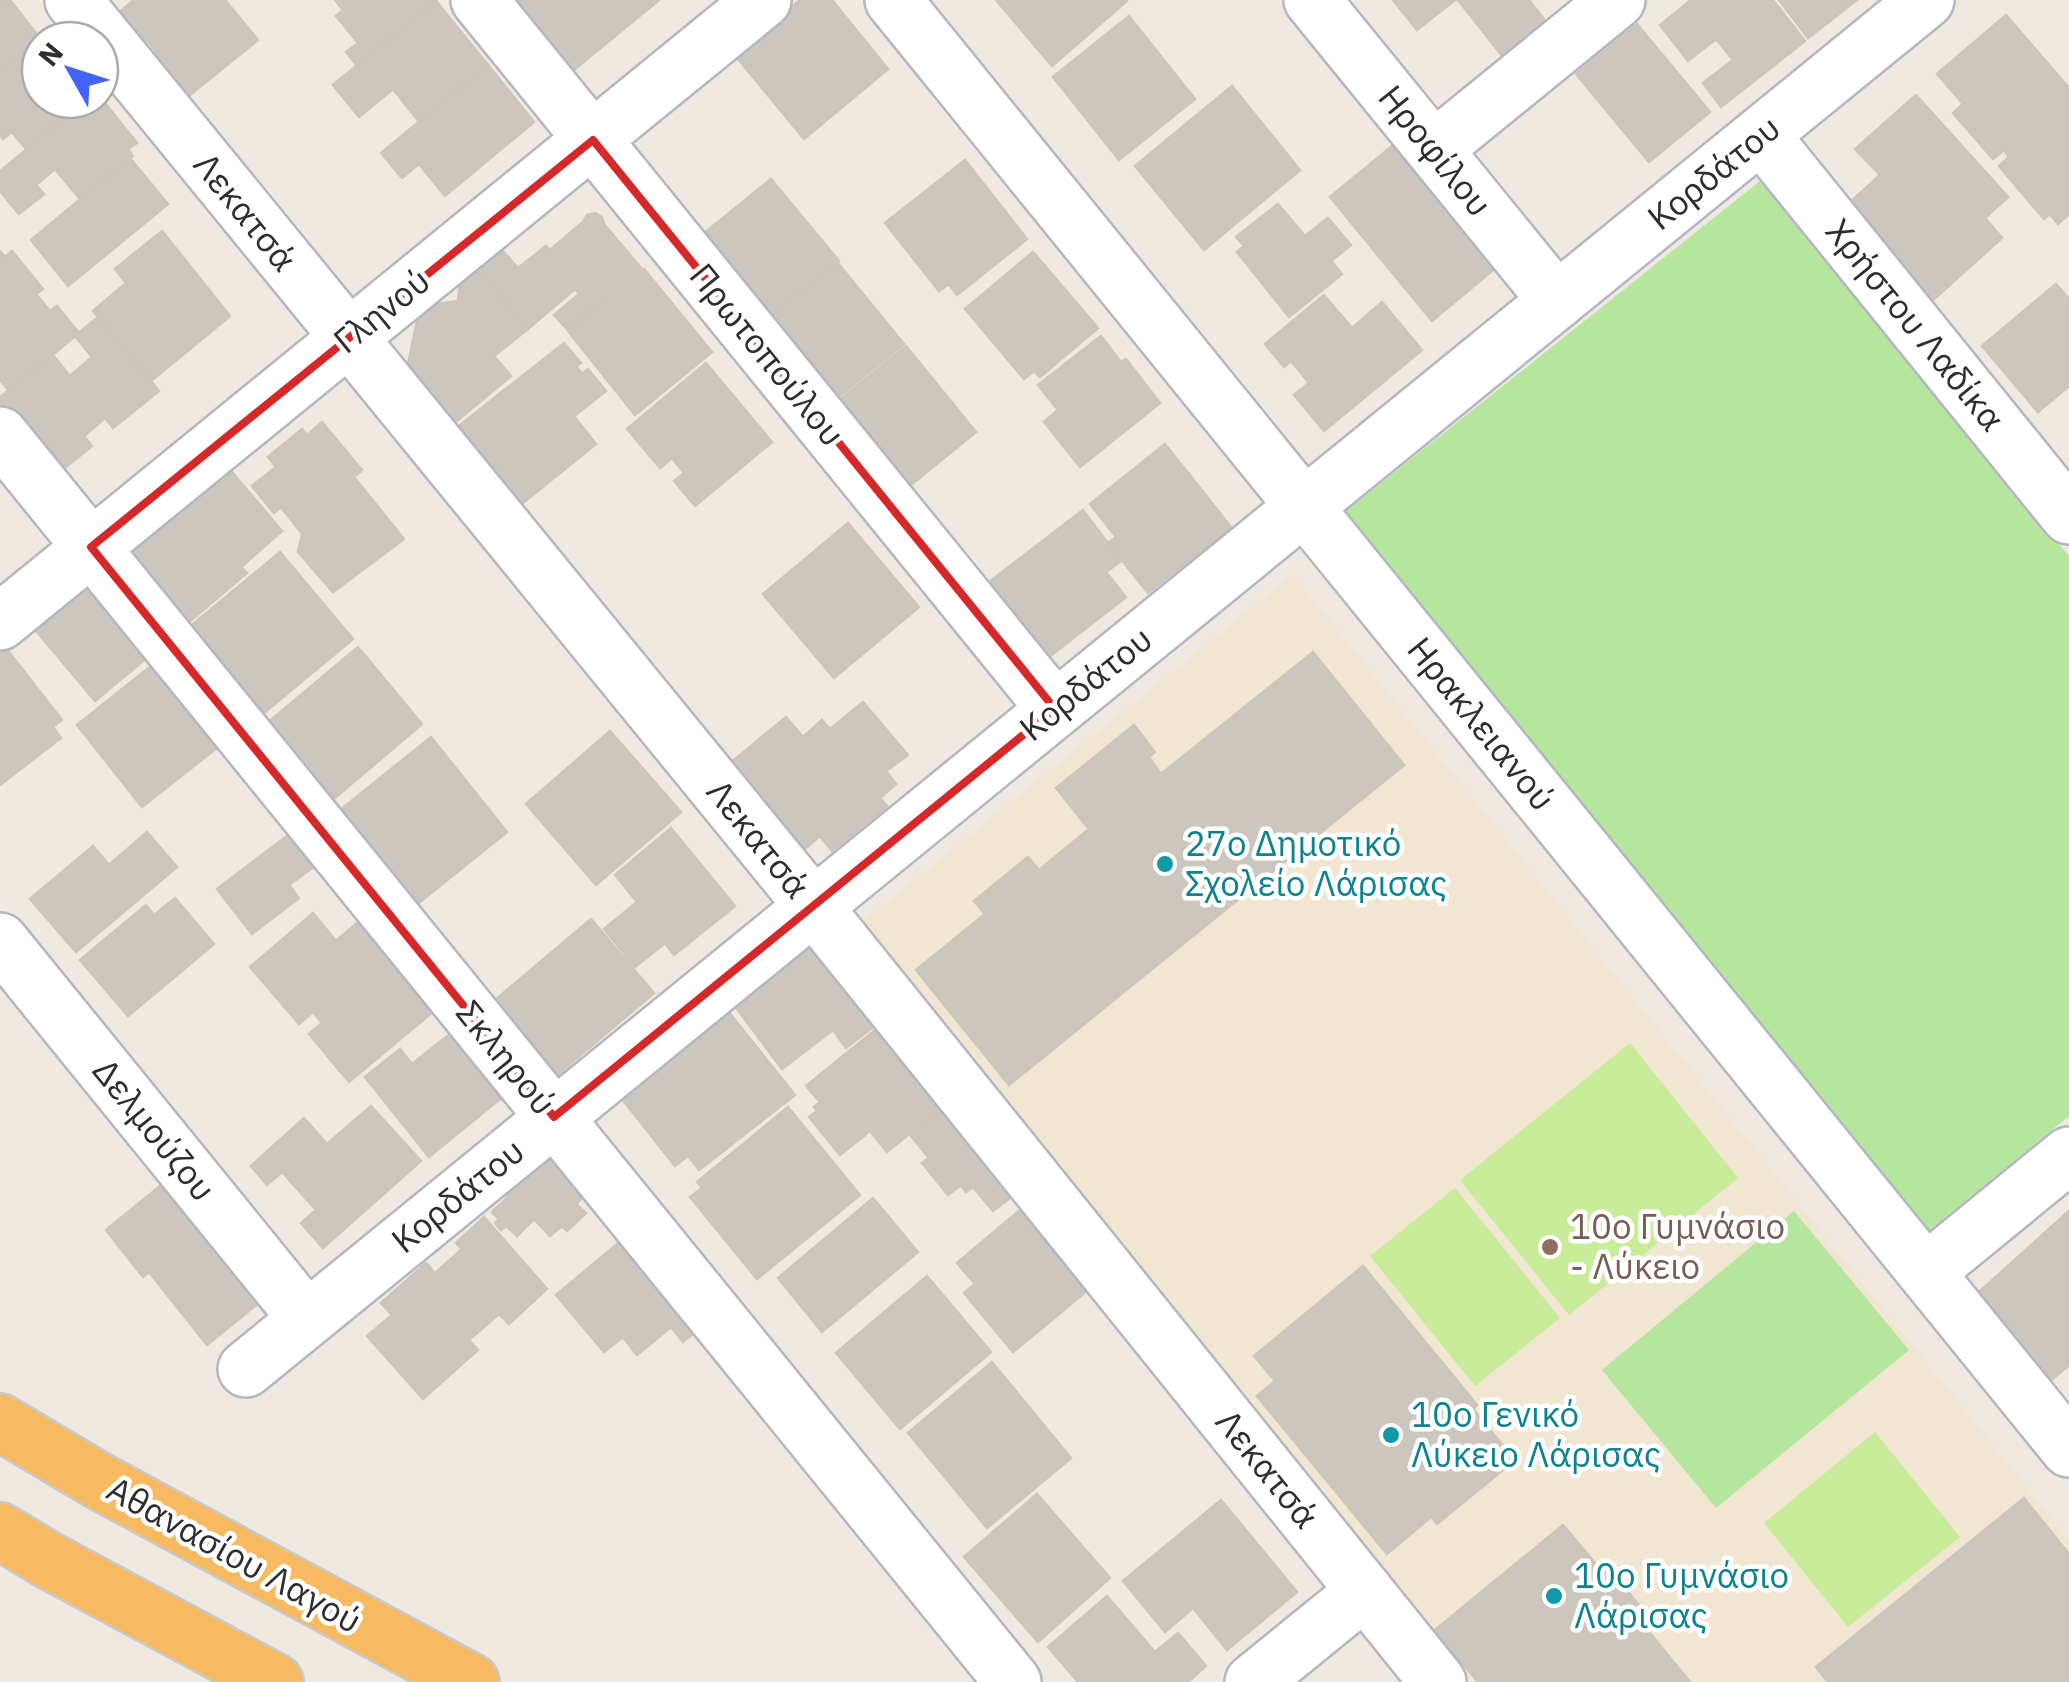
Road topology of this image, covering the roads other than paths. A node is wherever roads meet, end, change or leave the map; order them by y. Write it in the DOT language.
graph roads {
  1 [pos="72,0"];
  2 [pos="479,0"];
  3 [pos="764,0"];
  4 [pos="893,0"];
  5 [pos="1312,0"];
  6 [pos="1617,0"];
  7 [pos="1926,0"];
  8 [pos="1760,135"];
  9 [pos="592,140"];
  10 [pos="1434,150"];
  11 [pos="1557,302"];
  12 [pos="348,339"];
  13 [pos="0,435"];
  14 [pos="1304,507"];
  15 [pos="2067,510"];
  16 [pos="91,548"];
  17 [pos="0,622"];
  18 [pos="1055,709"];
  19 [pos="814,906"];
  20 [pos="0,940"];
  21 [pos="554,1117"];
  22 [pos="2069,1155"];
  23 [pos="1926,1272"];
  24 [pos="307,1319"];
  25 [pos="246,1369"];
  26 [pos="0,1422"];
  27 [pos="2069,1448"];
  28 [pos="0,1531"];
  29 [pos="1365,1591"];
  30 [pos="275,1682"];
  31 [pos="471,1682"];
  32 [pos="1012,1682"];
  33 [pos="1253,1682"];
  34 [pos="1438,1682"];
  1 -- 12 [label="street, Λεκατσά"];
  2 -- 9 [label="street, Πρωτοπούλου"];
  3 -- 9 [label="street, Γληνού"];
  4 -- 14 [label="street, Ηρακλειανού"];
  5 -- 10 [label="street, Ηροφίλου"];
  6 -- 10 [label="street"];
  7 -- 8 [label="street, Κορδάτου"];
  8 -- 11 [label="street, Κορδάτου"];
  8 -- 15 [label="street, Χρήστου Λαδίκα"];
  9 -- 12 [label="street, Γληνού"];
  9 -- 18 [label="street, Πρωτοπούλου"];
  10 -- 11 [label="street, Ηροφίλου"];
  11 -- 14 [label="street, Κορδάτου"];
  12 -- 16 [label="street, Γληνού"];
  12 -- 19 [label="street, Λεκατσά"];
  13 -- 16 [label="street, Σκληρού"];
  14 -- 18 [label="street, Κορδάτου"];
  14 -- 23 [label="street, Ηρακλειανού"];
  16 -- 17 [label="street, Γληνού"];
  16 -- 21 [label="street, Σκληρού"];
  18 -- 19 [label="street, Κορδάτου"];
  19 -- 21 [label="street, Κορδάτου"];
  19 -- 29 [label="street, Λεκατσά"];
  20 -- 24 [label="street, Δελμούζου"];
  21 -- 24 [label="street, Κορδάτου"];
  21 -- 32 [label="street, Σκληρού"];
  22 -- 23 [label="street"];
  23 -- 27 [label="street, Ηρακλειανού"];
  24 -- 25 [label="street, Κορδάτου"];
  26 -- 31 [label="highway, Αθανασίου Λαγού"];
  28 -- 30 [label="highway"];
  29 -- 33 [label="street"];
  29 -- 34 [label="street, Λεκατσά"];
}
